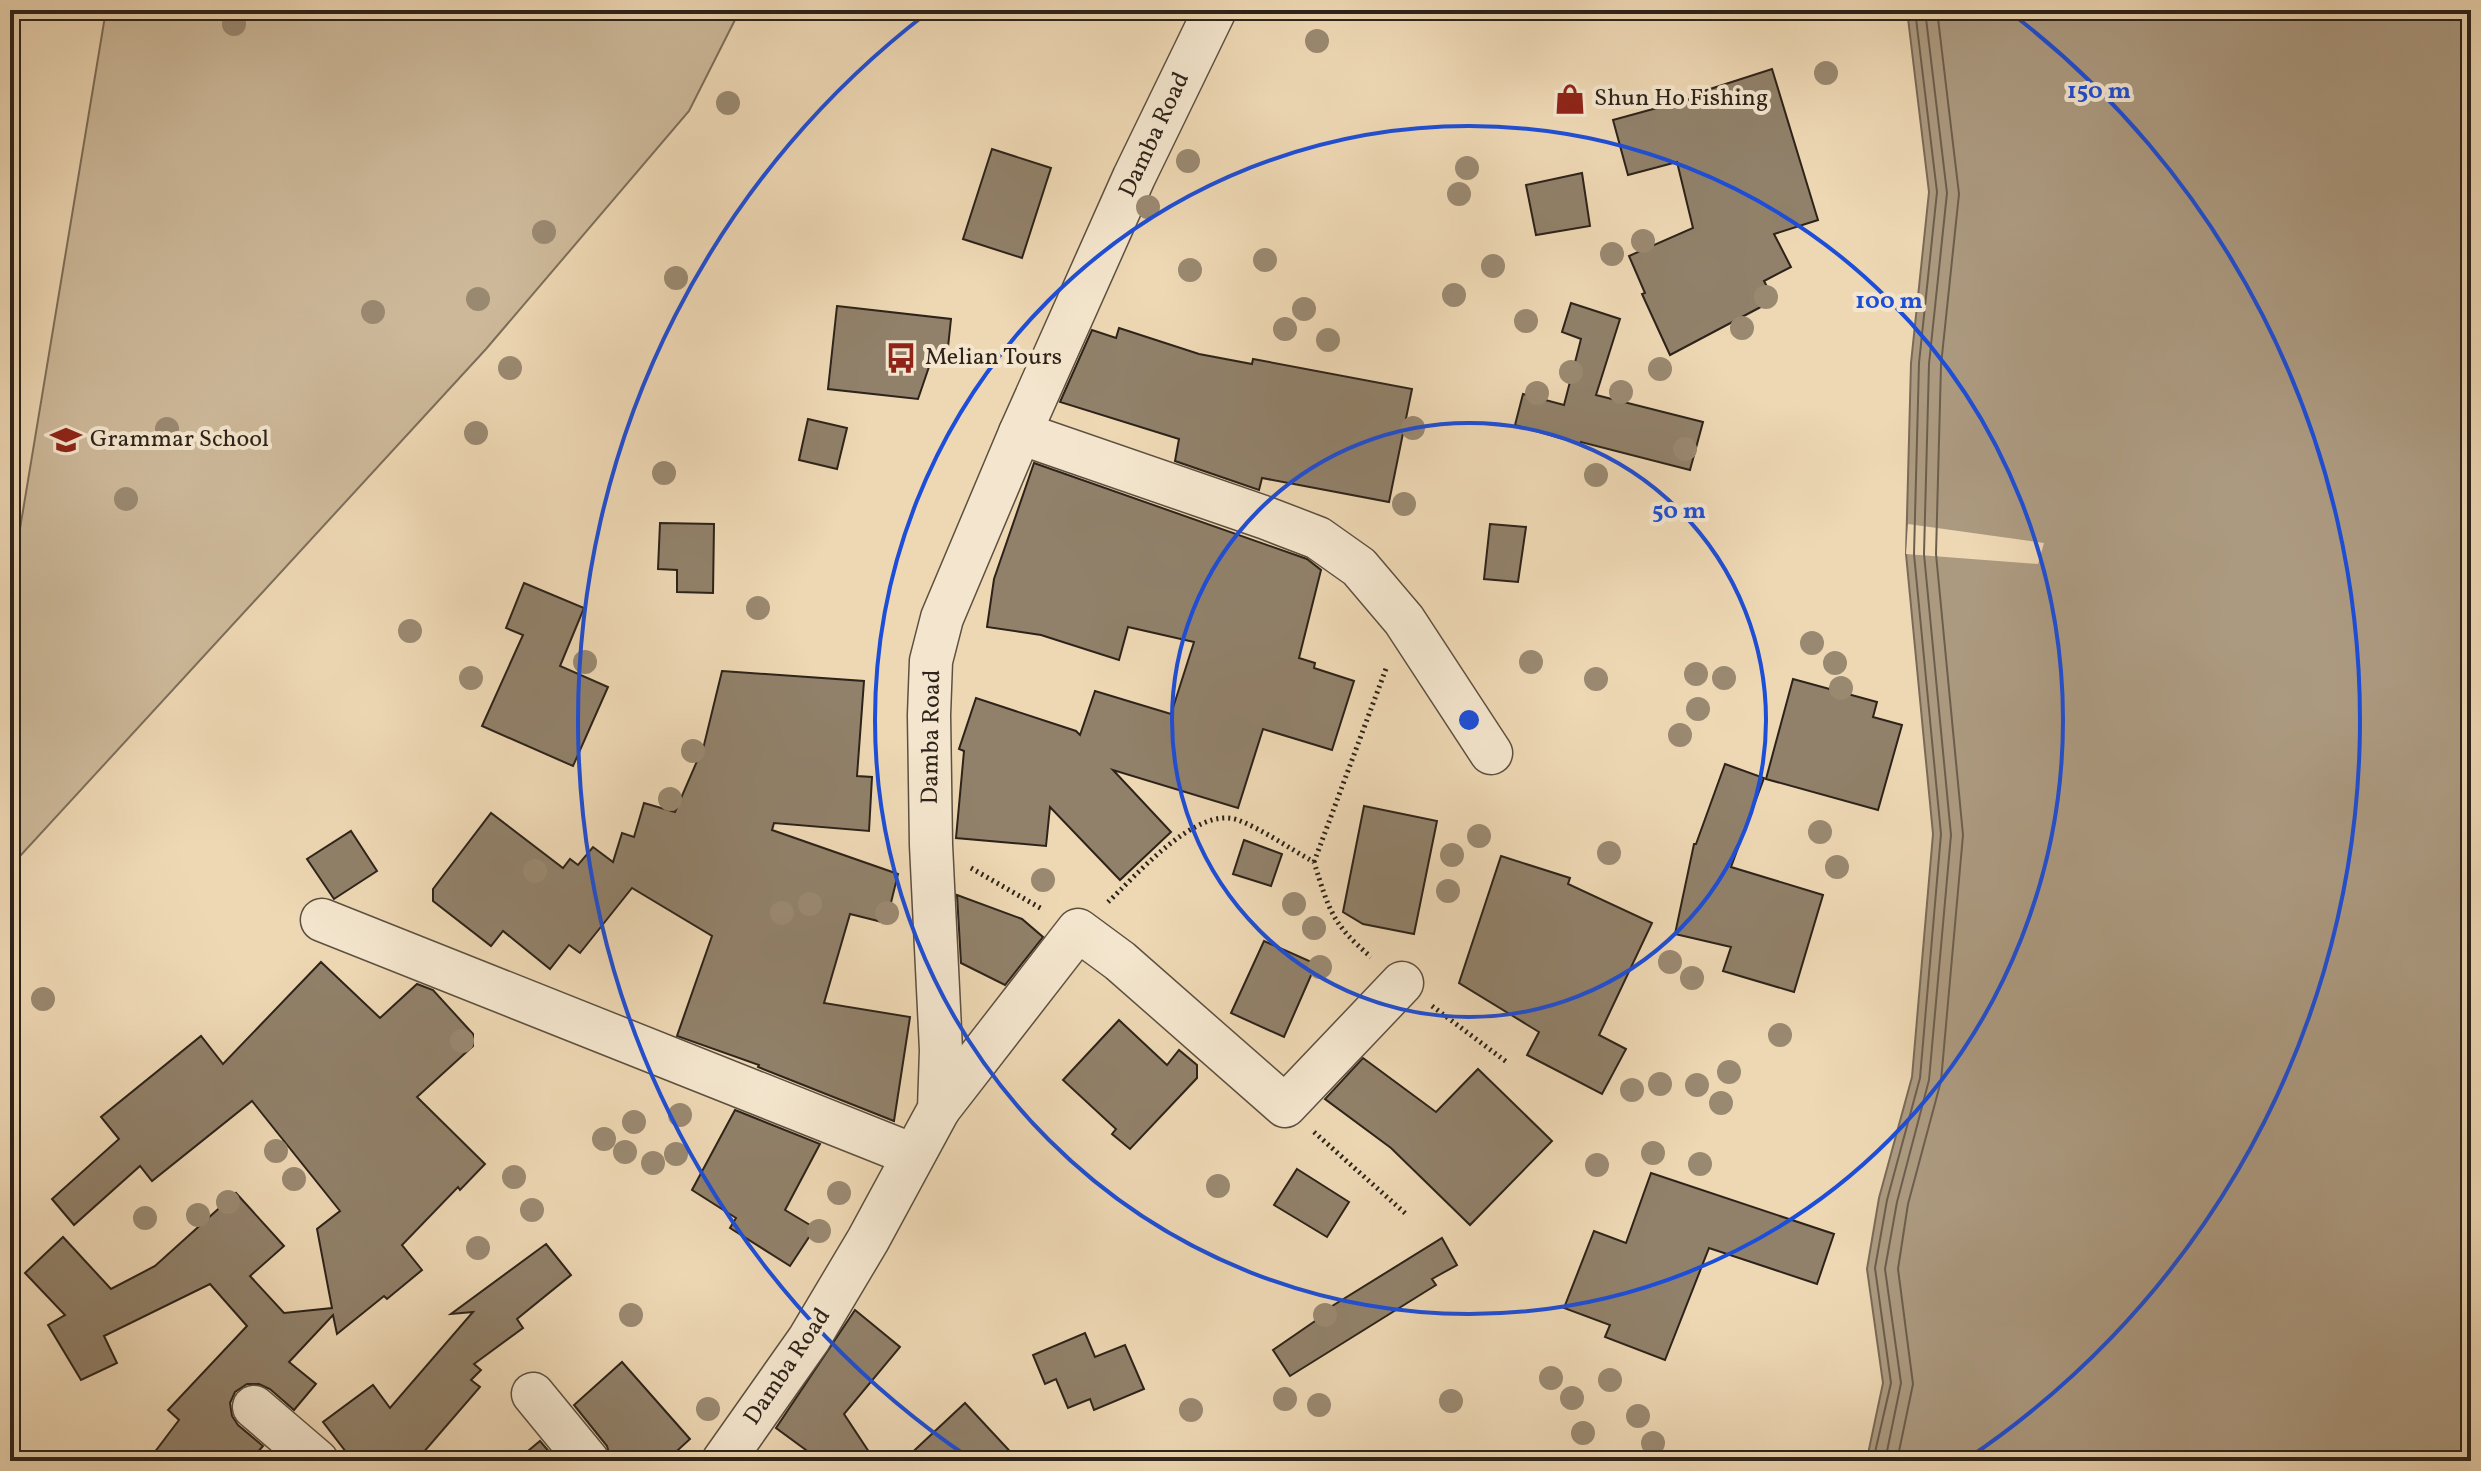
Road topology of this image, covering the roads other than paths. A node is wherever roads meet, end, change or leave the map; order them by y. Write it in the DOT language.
graph roads {
  1 [pos="1215,10"];
  2 [pos="1020,433"];
  3 [pos="1491,753"];
  4 [pos="322,920"];
  5 [pos="1402,983"];
  6 [pos="939,1109"];
  7 [pos="913,1155"];
  8 [pos="533,1394"];
  9 [pos="254,1407"];
  10 [pos="317,1461"];
  11 [pos="588,1461"];
  12 [pos="723,1461"];
  1 -- 2 [label="street, Damba Road"];
  2 -- 3 [label="street"];
  2 -- 6 [label="street, Damba Road"];
  4 -- 7 [label="street"];
  5 -- 6 [label="street"];
  6 -- 7 [label="street, Damba Road"];
  7 -- 12 [label="street, Damba Road"];
  8 -- 11 [label="street"];
  9 -- 10 [label="street"];
}
